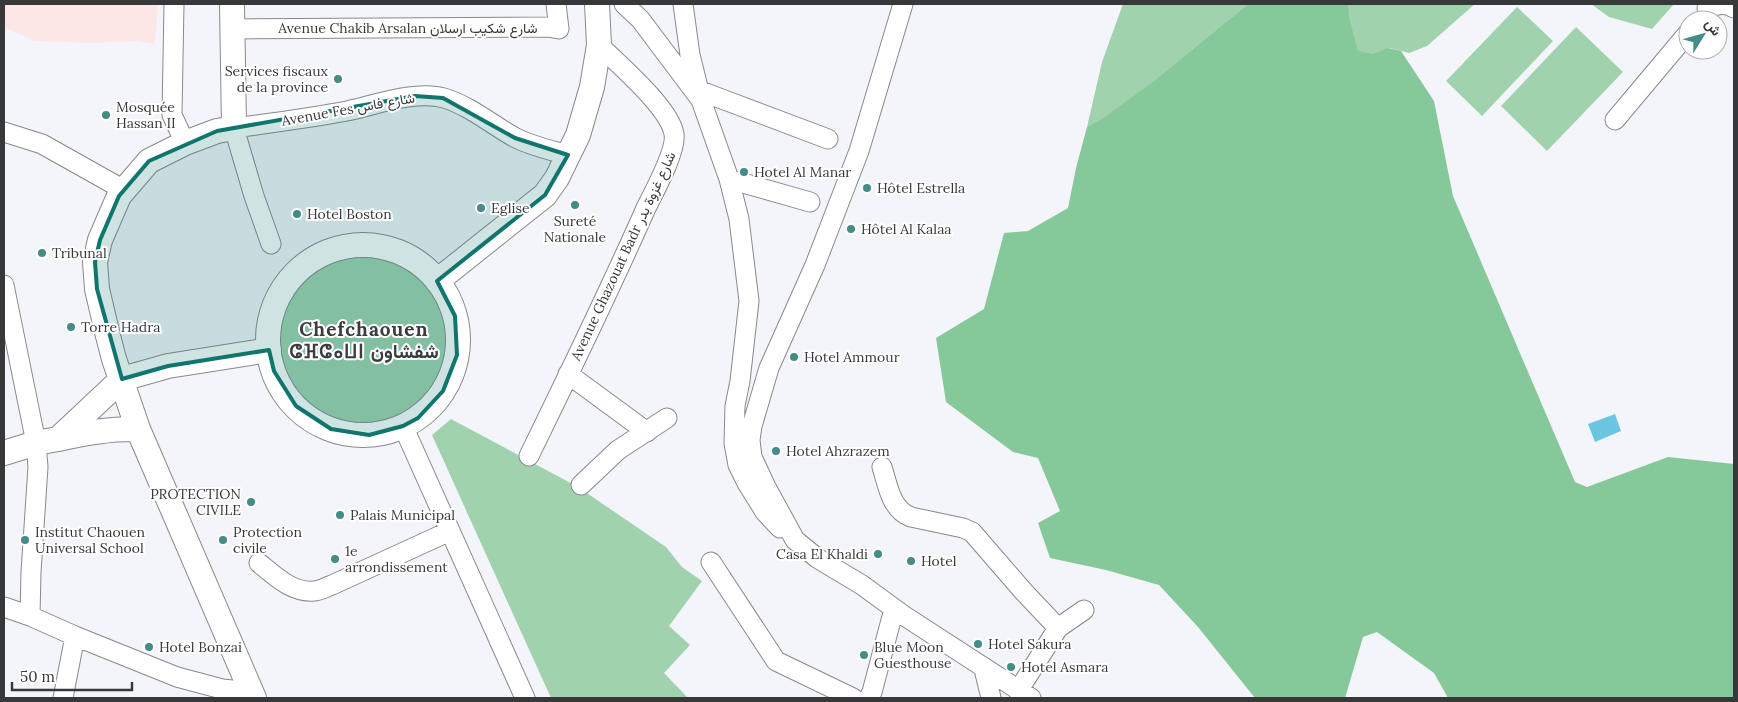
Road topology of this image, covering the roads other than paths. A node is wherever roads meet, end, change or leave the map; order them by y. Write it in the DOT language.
graph roads {
  1 [pos="174,4"];
  2 [pos="232,4"];
  3 [pos="556,4"];
  4 [pos="597,4"];
  5 [pos="624,4"];
  6 [pos="683,4"];
  7 [pos="903,4"];
  8 [pos="1734,8"];
  9 [pos="1707,10"];
  10 [pos="232,29"];
  11 [pos="599,45"];
  12 [pos="1678,46"];
  13 [pos="700,95"];
  14 [pos="1615,120"];
  15 [pos="234,128"];
  16 [pos="4,132"];
  17 [pos="828,139"];
  18 [pos="185,143"];
  19 [pos="568,155"];
  20 [pos="729,179"];
  21 [pos="124,190"];
  22 [pos="810,202"];
  23 [pos="271,244"];
  24 [pos="437,281"];
  25 [pos="4,285"];
  26 [pos="269,350"];
  27 [pos="568,374"];
  28 [pos="122,379"];
  29 [pos="667,418"];
  30 [pos="404,426"];
  31 [pos="138,429"];
  32 [pos="647,432"];
  33 [pos="47,441"];
  34 [pos="4,453"];
  35 [pos="529,456"];
  36 [pos="882,467"];
  37 [pos="581,485"];
  38 [pos="450,531"];
  39 [pos="791,535"];
  40 [pos="711,562"];
  41 [pos="259,563"];
  42 [pos="894,609"];
  43 [pos="1084,610"];
  44 [pos="5,612"];
  45 [pos="30,616"];
  46 [pos="1058,628"];
  47 [pos="75,636"];
  48 [pos="984,669"];
  49 [pos="253,695"];
  50 [pos="1025,696"];
  51 [pos="62,698"];
  52 [pos="525,698"];
  53 [pos="853,698"];
  54 [pos="869,698"];
  55 [pos="991,698"];
  1 -- 18 [label="street"];
  2 -- 10 [label="street"];
  3 -- 10 [label="street, Avenue Chakib Arsalan شارع شكيب ارسلان"];
  4 -- 11 [label="street"];
  5 -- 13 [label="street"];
  6 -- 13 [label="street"];
  7 -- 39 [label="street"];
  8 -- 9 [label="street"];
  10 -- 15 [label="street"];
  11 -- 19 [label="street"];
  11 -- 27 [label="street, Avenue Ghazouat Badr شارع غزوة بدر"];
  12 -- 14 [label="street"];
  13 -- 17 [label="street"];
  13 -- 20 [label="street"];
  15 -- 18 [label="street"];
  15 -- 19 [label="street, Avenue Fes شارع فاس"];
  15 -- 23 [label="street"];
  16 -- 21 [label="street"];
  18 -- 21 [label="street"];
  19 -- 24 [label="street"];
  20 -- 22 [label="street"];
  20 -- 39 [label="street"];
  21 -- 28 [label="street"];
  24 -- 26 [label="street"];
  24 -- 30 [label="street"];
  25 -- 33 [label="street"];
  26 -- 28 [label="street"];
  26 -- 30 [label="street"];
  27 -- 32 [label="street"];
  27 -- 35 [label="street, Avenue Ghazouat Badr شارع غزوة بدر"];
  28 -- 31 [label="street"];
  28 -- 33 [label="street"];
  29 -- 32 [label="street"];
  30 -- 38 [label="street"];
  31 -- 33 [label="street"];
  31 -- 49 [label="street"];
  32 -- 37 [label="street"];
  33 -- 34 [label="street"];
  33 -- 45 [label="street"];
  36 -- 46 [label="street"];
  38 -- 41 [label="street"];
  38 -- 52 [label="street"];
  39 -- 42 [label="street"];
  40 -- 53 [label="street"];
  42 -- 48 [label="street"];
  42 -- 54 [label="street"];
  43 -- 46 [label="street"];
  44 -- 45 [label="street"];
  45 -- 47 [label="street"];
  46 -- 50 [label="street"];
  47 -- 49 [label="street"];
  47 -- 51 [label="street"];
  48 -- 50 [label="street"];
  48 -- 55 [label="street"];
}
